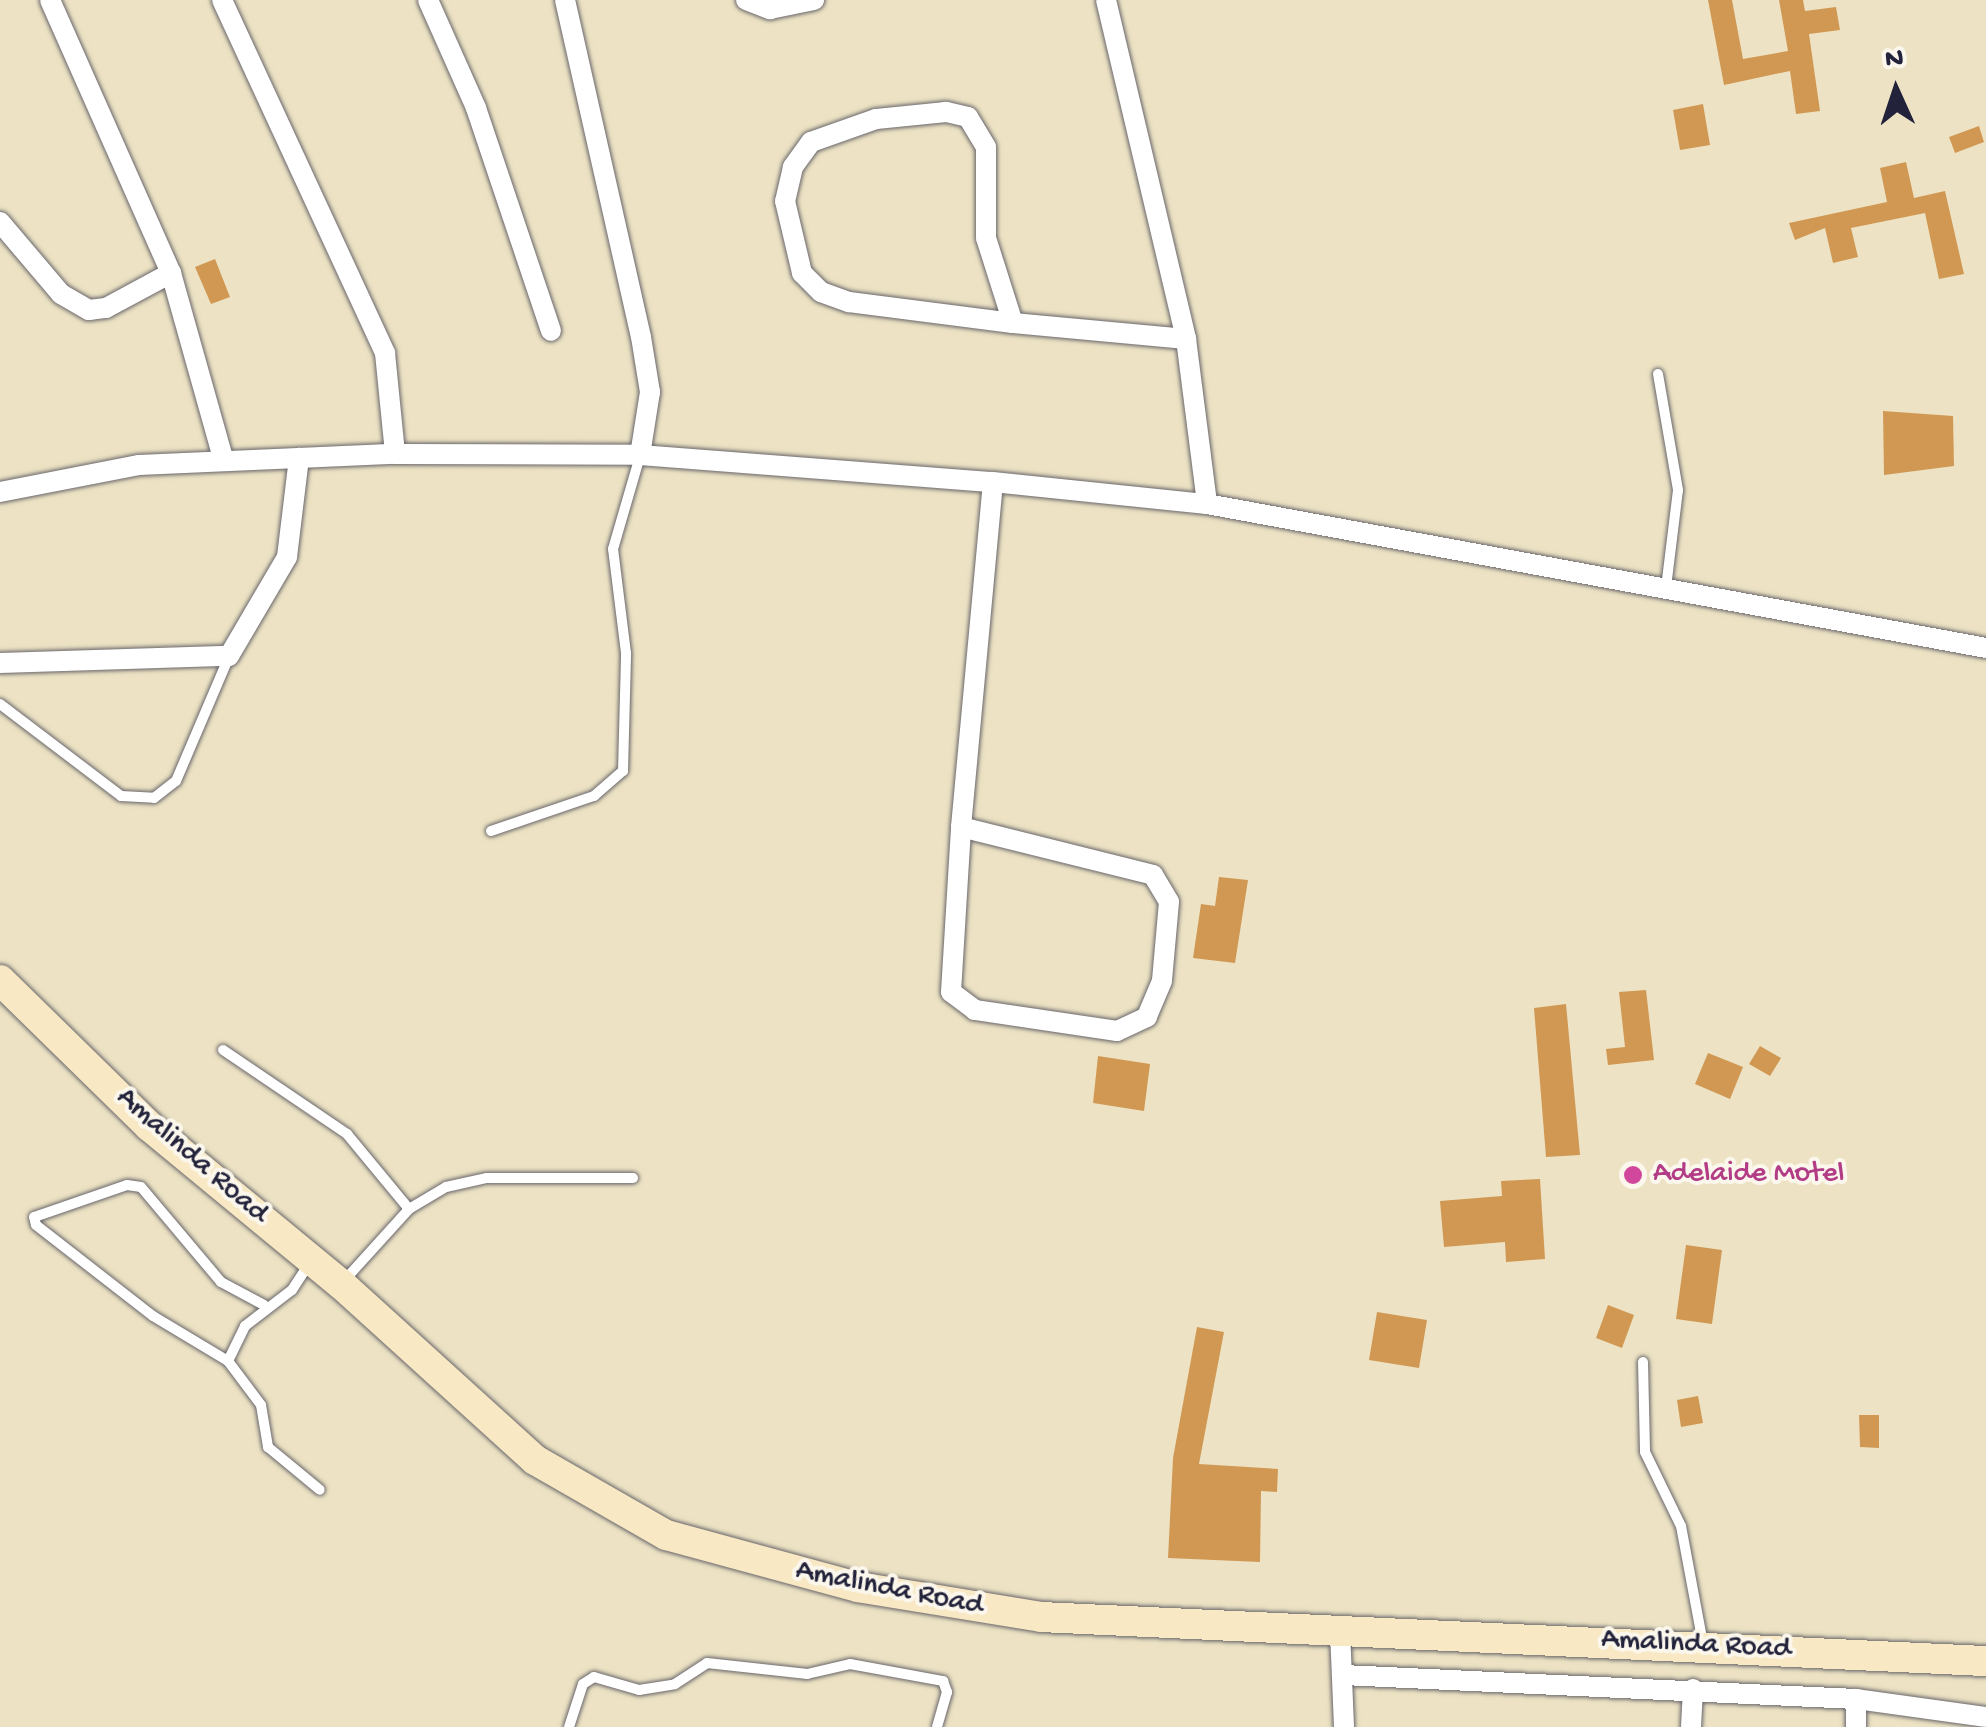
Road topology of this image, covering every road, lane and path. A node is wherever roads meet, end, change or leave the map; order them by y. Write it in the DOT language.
graph roads {
  1 [pos="50,0"];
  2 [pos="222,0"];
  3 [pos="428,0"];
  4 [pos="565,0"];
  5 [pos="746,0"];
  6 [pos="814,0"];
  7 [pos="1106,0"];
  8 [pos="0,222"];
  9 [pos="171,273"];
  10 [pos="1013,323"];
  11 [pos="552,331"];
  12 [pos="1186,338"];
  13 [pos="1658,374"];
  14 [pos="395,454"];
  15 [pos="640,455"];
  16 [pos="223,458"];
  17 [pos="299,458"];
  18 [pos="994,482"];
  19 [pos="0,492"];
  20 [pos="1207,504"];
  21 [pos="1666,588"];
  22 [pos="1986,648"];
  23 [pos="229,656"];
  24 [pos="0,662"];
  25 [pos="0,704"];
  26 [pos="961,827"];
  27 [pos="491,831"];
  28 [pos="0,980"];
  29 [pos="223,1050"];
  30 [pos="633,1178"];
  31 [pos="409,1209"];
  32 [pos="312,1260"];
  33 [pos="341,1284"];
  34 [pos="264,1306"];
  35 [pos="228,1362"];
  36 [pos="1642,1362"];
  37 [pos="320,1490"];
  38 [pos="1340,1631"];
  39 [pos="1703,1646"];
  40 [pos="1986,1661"];
  41 [pos="1343,1675"];
  42 [pos="1693,1688"];
  43 [pos="1856,1699"];
  44 [pos="1986,1717"];
  45 [pos="568,1727"];
  46 [pos="938,1727"];
  47 [pos="1344,1727"];
  48 [pos="1692,1727"];
  49 [pos="1856,1727"];
  1 -- 9 [label="street"];
  2 -- 14 [label="street"];
  3 -- 11 [label="street"];
  4 -- 15 [label="street"];
  5 -- 6 [label="street"];
  7 -- 12 [label="street"];
  8 -- 9 [label="street"];
  9 -- 16 [label="street"];
  10 -- 10 [label="street"];
  10 -- 12 [label="street"];
  12 -- 20 [label="street"];
  13 -- 21 [label="lane"];
  14 -- 15 [label="street"];
  14 -- 17 [label="street"];
  15 -- 18 [label="street"];
  15 -- 27 [label="lane"];
  16 -- 17 [label="street"];
  16 -- 19 [label="street"];
  17 -- 23 [label="street"];
  18 -- 20 [label="street"];
  18 -- 26 [label="street"];
  20 -- 21 [label="street"];
  21 -- 22 [label="street"];
  23 -- 24 [label="street"];
  23 -- 25 [label="lane"];
  26 -- 26 [label="street"];
  28 -- 32 [label="street, Amalinda Road"];
  29 -- 31 [label="lane"];
  30 -- 31 [label="lane"];
  31 -- 33 [label="lane"];
  32 -- 33 [label="street, Amalinda Road"];
  32 -- 34 [label="lane"];
  33 -- 38 [label="street, Amalinda Road"];
  34 -- 35 [label="lane"];
  34 -- 35 [label="lane"];
  35 -- 37 [label="lane"];
  36 -- 39 [label="lane"];
  38 -- 39 [label="street, Amalinda Road"];
  38 -- 41 [label="street"];
  39 -- 40 [label="street, Amalinda Road"];
  41 -- 42 [label="street"];
  41 -- 47 [label="street"];
  42 -- 43 [label="street"];
  42 -- 48 [label="street"];
  43 -- 44 [label="street"];
  43 -- 49 [label="street"];
  45 -- 46 [label="lane"];
}
